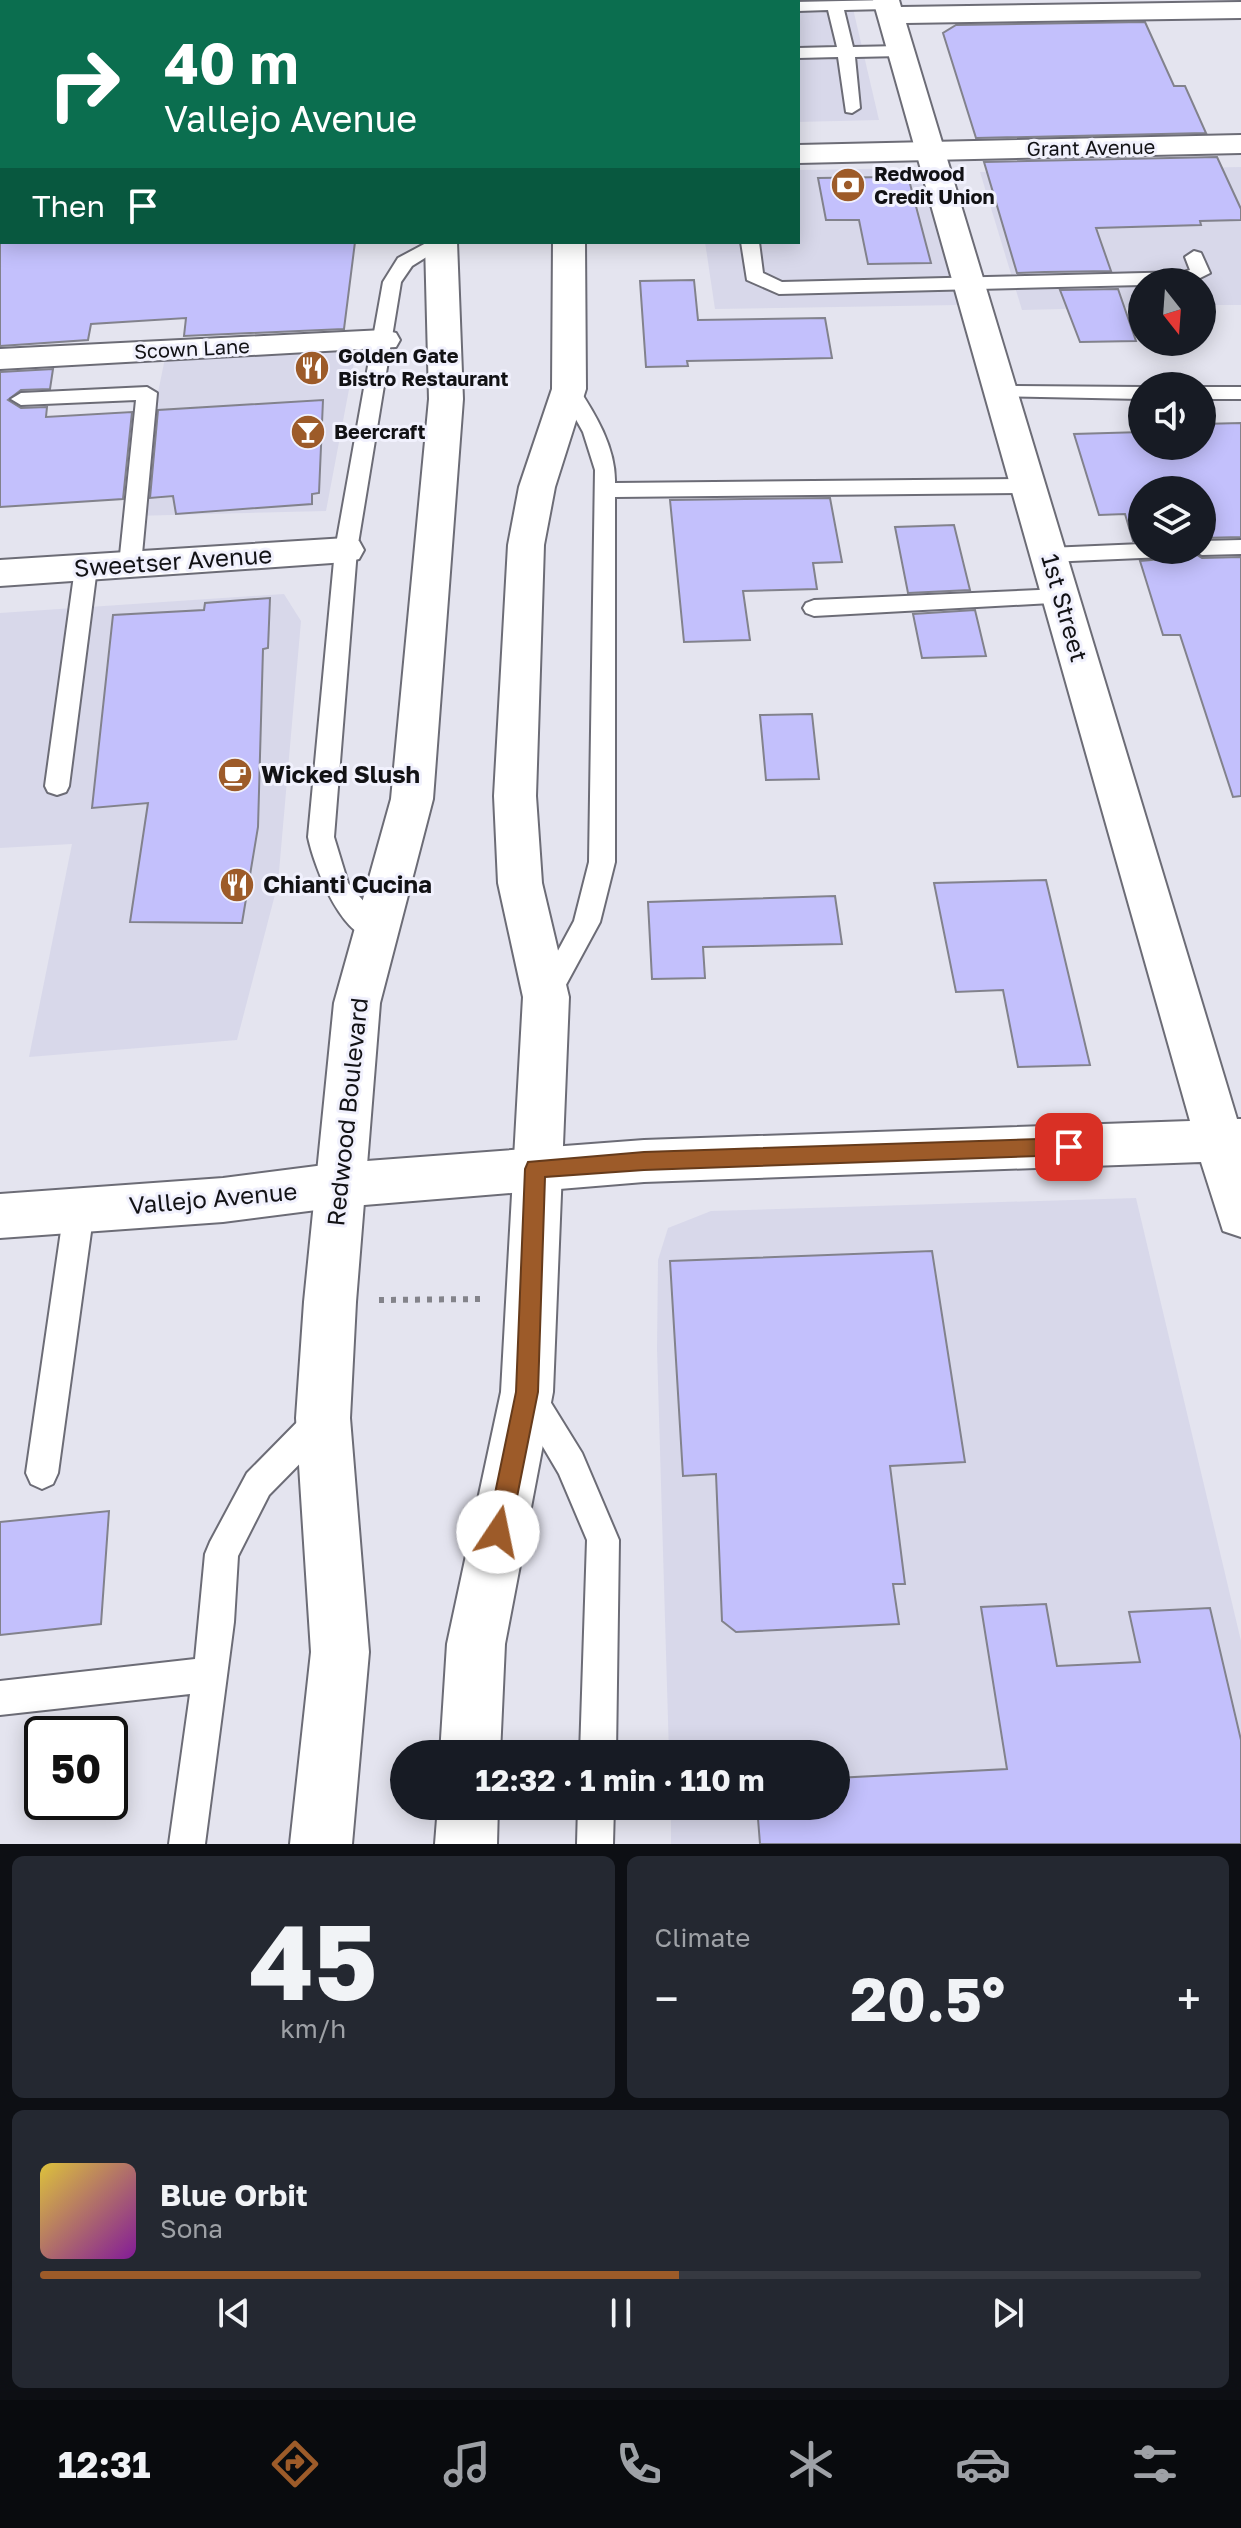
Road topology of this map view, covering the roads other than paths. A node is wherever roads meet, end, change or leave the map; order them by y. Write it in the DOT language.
graph roads {
  1 [pos="835,5"];
  2 [pos="800,6"];
  3 [pos="887,6"];
  4 [pos="1241,10"];
  5 [pos="901,51"];
  6 [pos="846,52"];
  7 [pos="800,53"];
  8 [pos="852,108"];
  9 [pos="1241,144"];
  10 [pos="931,152"];
  11 [pos="800,154"];
  12 [pos="436,244"];
  13 [pos="440,244"];
  14 [pos="569,244"];
  15 [pos="750,244"];
  16 [pos="1194,257"];
  17 [pos="969,284"];
  18 [pos="384,340"];
  19 [pos="0,359"];
  20 [pos="569,389"];
  21 [pos="1001,392"];
  22 [pos="1128,393"];
  23 [pos="1216,393"];
  24 [pos="1241,393"];
  25 [pos="21,399"];
  26 [pos="1029,486"];
  27 [pos="605,490"];
  28 [pos="1241,547"];
  29 [pos="1216,548"];
  30 [pos="346,550"];
  31 [pos="1128,552"];
  32 [pos="1048,555"];
  33 [pos="130,565"];
  34 [pos="86,568"];
  35 [pos="0,573"];
  36 [pos="1061,597"];
  37 [pos="814,608"];
  38 [pos="57,786"];
  39 [pos="376,931"];
  40 [pos="546,997"];
  41 [pos="1231,1141"];
  42 [pos="535,1169"];
  43 [pos="340,1185"];
  44 [pos="79,1210"];
  45 [pos="1241,1215"];
  46 [pos="0,1216"];
  47 [pos="527,1392"];
  48 [pos="323,1418"];
  49 [pos="42,1473"];
  50 [pos="210,1675"];
  51 [pos="0,1698"];
  52 [pos="471,1740"];
  53 [pos="598,1740"];
  54 [pos="467,1820"];
  55 [pos="596,1820"];
  56 [pos="187,1844"];
  57 [pos="321,1844"];
  58 [pos="466,1844"];
  59 [pos="595,1844"];
  1 -- 2 [label="lane"];
  1 -- 3 [label="lane"];
  1 -- 6 [label="lane"];
  3 -- 4 [label="street"];
  3 -- 5 [label="street, 1st Street"];
  5 -- 6 [label="lane"];
  5 -- 10 [label="street, 1st Street"];
  6 -- 7 [label="lane"];
  6 -- 8 [label="lane"];
  9 -- 10 [label="street, Grant Avenue"];
  10 -- 11 [label="street, Grant Avenue"];
  10 -- 17 [label="street, 1st Street"];
  12 -- 18 [label="lane"];
  13 -- 39 [label="street, Redwood Boulevard"];
  14 -- 20 [label="street"];
  15 -- 17 [label="lane"];
  16 -- 17 [label="lane"];
  17 -- 21 [label="street, 1st Street"];
  18 -- 19 [label="street, Scown Lane"];
  18 -- 30 [label="lane"];
  20 -- 27 [label="lane"];
  20 -- 40 [label="street"];
  21 -- 22 [label="lane"];
  21 -- 26 [label="street, 1st Street"];
  23 -- 24 [label="lane"];
  25 -- 33 [label="lane"];
  26 -- 27 [label="lane"];
  26 -- 32 [label="street, 1st Street"];
  27 -- 40 [label="lane"];
  28 -- 29 [label="lane"];
  30 -- 33 [label="street, Sweetser Avenue"];
  30 -- 39 [label="lane"];
  31 -- 32 [label="lane"];
  32 -- 36 [label="street, 1st Street"];
  33 -- 34 [label="street, Sweetser Avenue"];
  34 -- 35 [label="street, Sweetser Avenue"];
  34 -- 38 [label="lane"];
  36 -- 37 [label="lane"];
  36 -- 41 [label="street, 1st Street"];
  39 -- 43 [label="street, Redwood Boulevard"];
  40 -- 42 [label="street"];
  41 -- 42 [label="street, Vallejo Avenue"];
  41 -- 45 [label="street, 1st Street"];
  42 -- 43 [label="street, Vallejo Avenue"];
  42 -- 47 [label="street"];
  43 -- 44 [label="street, Vallejo Avenue"];
  43 -- 48 [label="street, Redwood Boulevard"];
  44 -- 46 [label="street, Vallejo Avenue"];
  44 -- 49 [label="lane"];
  47 -- 52 [label="street"];
  47 -- 53 [label="lane"];
  48 -- 50 [label="lane"];
  48 -- 57 [label="street, Redwood Boulevard"];
  50 -- 51 [label="lane"];
  50 -- 56 [label="lane"];
  54 -- 58 [label="street"];
  55 -- 59 [label="lane"];
}
